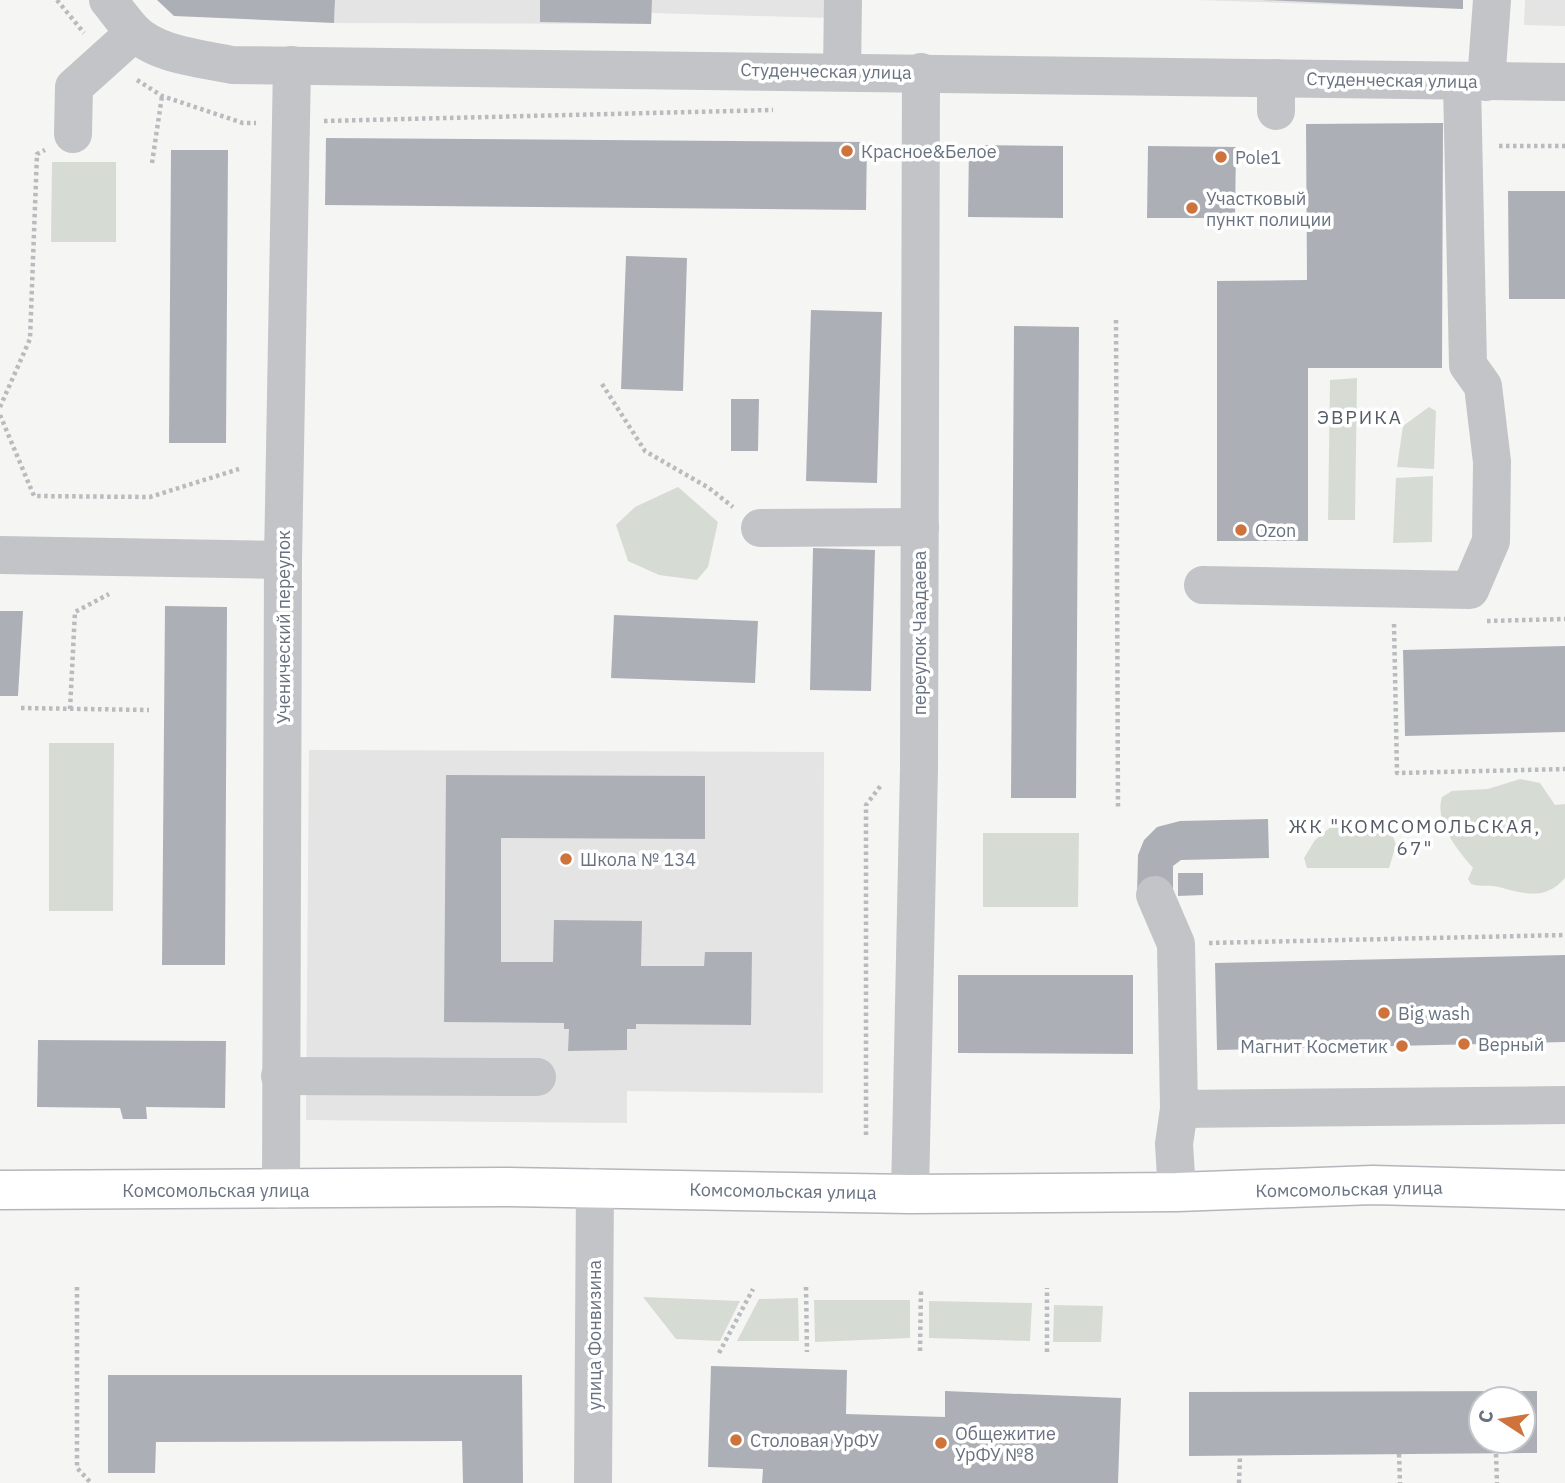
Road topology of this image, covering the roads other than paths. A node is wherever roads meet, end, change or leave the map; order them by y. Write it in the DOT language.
graph roads {
  1 [pos="108,0"];
  2 [pos="843,0"];
  3 [pos="1492,0"];
  4 [pos="134,33"];
  5 [pos="292,65"];
  6 [pos="842,71"];
  7 [pos="921,72"];
  8 [pos="1474,82"];
  9 [pos="1565,82"];
  10 [pos="73,134"];
  11 [pos="920,527"];
  12 [pos="761,528"];
  13 [pos="0,555"];
  14 [pos="283,560"];
  15 [pos="1203,585"];
  16 [pos="1155,895"];
  17 [pos="280,1076"];
  18 [pos="537,1077"];
  19 [pos="1565,1105"];
  20 [pos="1179,1109"];
  21 [pos="596,1187"];
  22 [pos="0,1190"];
  23 [pos="281,1190"];
  24 [pos="1565,1190"];
  25 [pos="1177,1192"];
  26 [pos="909,1194"];
  27 [pos="593,1483"];
  1 -- 4 [label="street, Студенческая улица"];
  2 -- 6 [label="street"];
  3 -- 8 [label="street"];
  4 -- 5 [label="street, Студенческая улица"];
  4 -- 10 [label="street"];
  5 -- 6 [label="street, Студенческая улица"];
  5 -- 14 [label="street, Ученический переулок"];
  6 -- 7 [label="street, Студенческая улица"];
  7 -- 8 [label="street, Студенческая улица"];
  7 -- 11 [label="street, переулок Чаадаева"];
  8 -- 9 [label="street, Студенческая улица"];
  8 -- 15 [label="street"];
  11 -- 12 [label="street"];
  11 -- 26 [label="street, переулок Чаадаева"];
  13 -- 14 [label="street"];
  14 -- 17 [label="street, Ученический переулок"];
  16 -- 20 [label="street"];
  17 -- 18 [label="street"];
  17 -- 23 [label="street, Ученический переулок"];
  19 -- 20 [label="street"];
  20 -- 25 [label="street"];
  21 -- 23 [label="main road, Комсомольская улица"];
  21 -- 26 [label="main road, Комсомольская улица"];
  21 -- 27 [label="street, улица Фонвизина"];
  22 -- 23 [label="main road, Комсомольская улица"];
  24 -- 25 [label="main road, Комсомольская улица"];
  25 -- 26 [label="main road, Комсомольская улица"];
}
